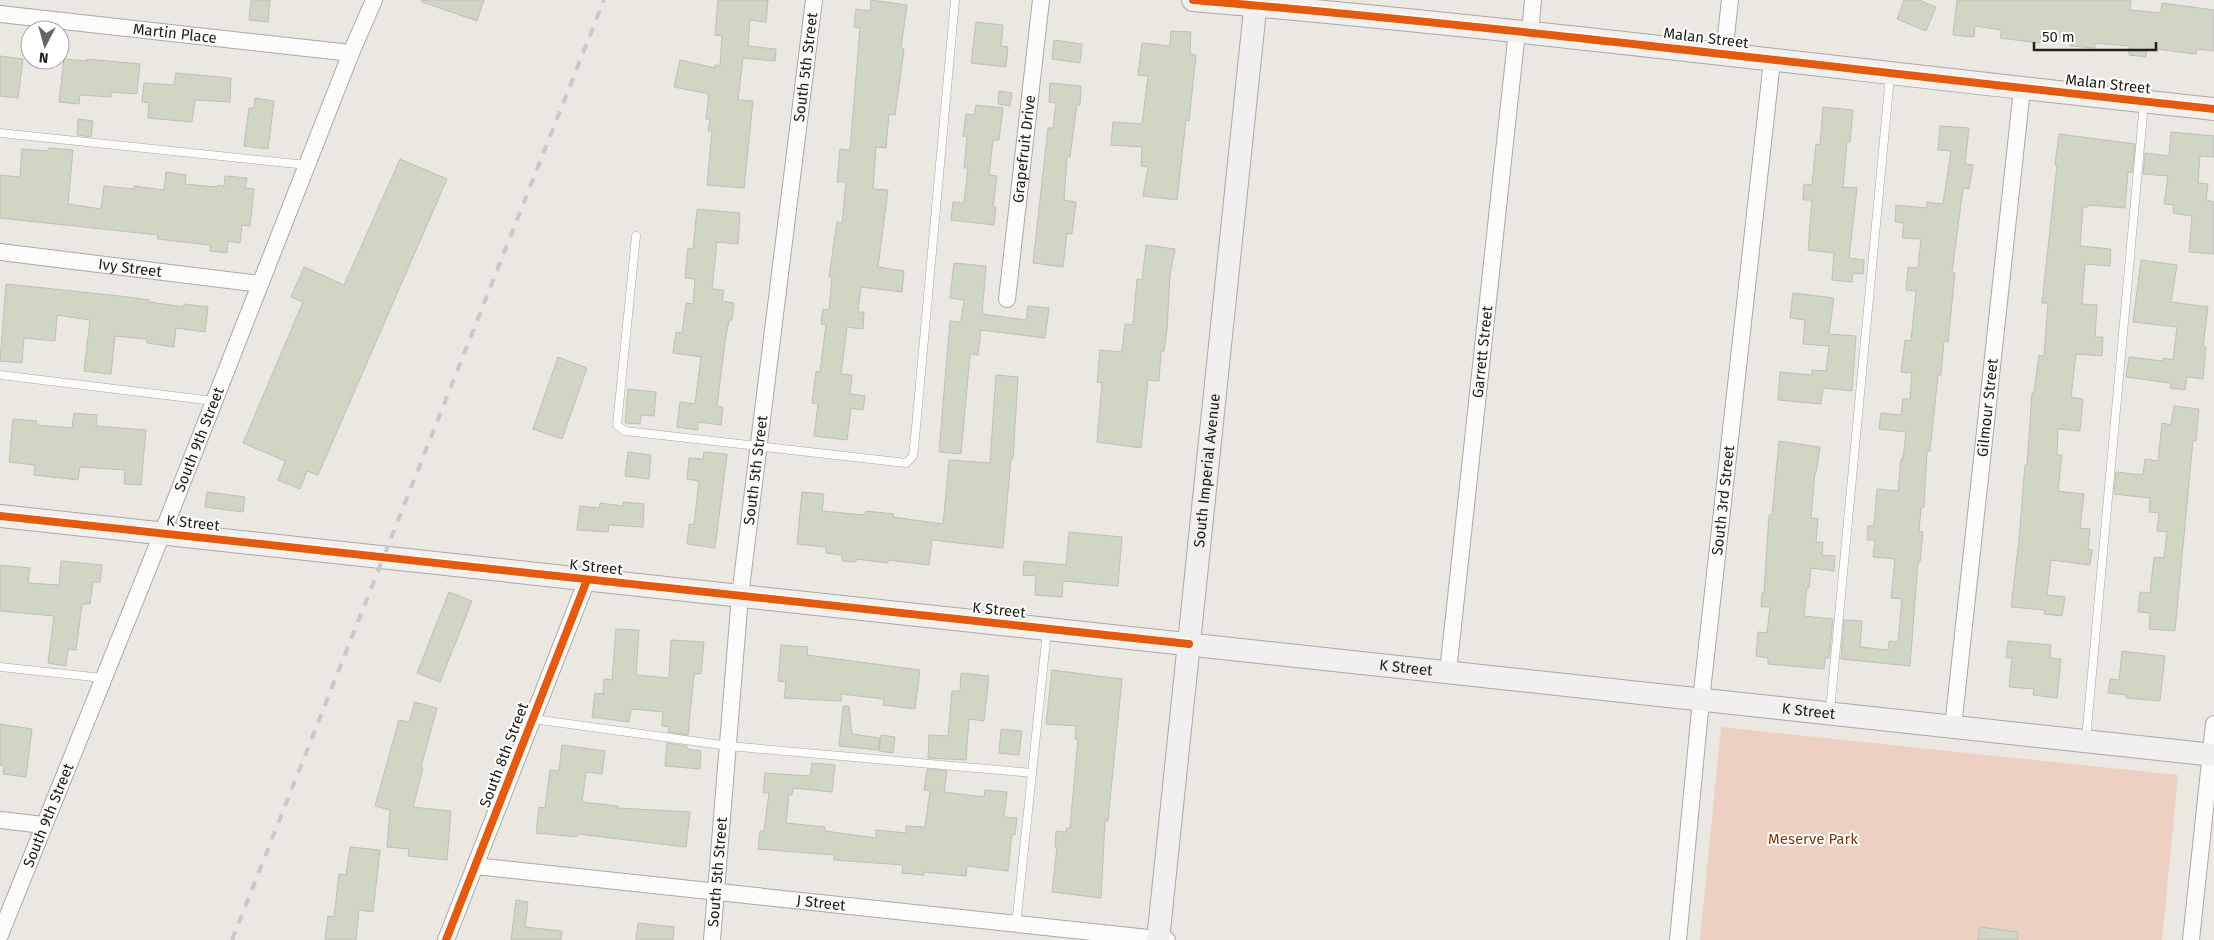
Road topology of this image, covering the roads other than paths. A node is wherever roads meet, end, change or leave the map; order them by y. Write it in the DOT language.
graph roads {
  1 [pos="374,0"];
  2 [pos="814,0"];
  3 [pos="955,0"];
  4 [pos="1041,0"];
  5 [pos="1193,0"];
  6 [pos="1533,0"];
  7 [pos="1730,0"];
  8 [pos="1256,3"];
  9 [pos="0,14"];
  10 [pos="1523,32"];
  11 [pos="351,53"];
  12 [pos="1724,54"];
  13 [pos="1772,61"];
  14 [pos="1890,74"];
  15 [pos="2022,89"];
  16 [pos="2144,102"];
  17 [pos="2214,109"];
  18 [pos="0,133"];
  19 [pos="307,164"];
  20 [pos="636,236"];
  21 [pos="0,252"];
  22 [pos="260,284"];
  23 [pos="1007,299"];
  24 [pos="0,375"];
  25 [pos="214,401"];
  26 [pos="760,446"];
  27 [pos="0,516"];
  28 [pos="162,534"];
  29 [pos="588,580"];
  30 [pos="740,596"];
  31 [pos="1047,628"];
  32 [pos="1189,644"];
  33 [pos="0,667"];
  34 [pos="1448,672"];
  35 [pos="103,678"];
  36 [pos="1701,700"];
  37 [pos="1830,713"];
  38 [pos="533,719"];
  39 [pos="2214,724"];
  40 [pos="1954,726"];
  41 [pos="2086,741"];
  42 [pos="729,746"];
  43 [pos="2212,755"];
  44 [pos="1032,773"];
  45 [pos="0,820"];
  46 [pos="43,825"];
  47 [pos="475,866"];
  48 [pos="717,891"];
  49 [pos="1016,925"];
  50 [pos="0,935"];
  51 [pos="446,940"];
  52 [pos="712,940"];
  53 [pos="1161,940"];
  54 [pos="1678,940"];
  55 [pos="2191,940"];
  1 -- 11 [label="street, South 9th Street"];
  2 -- 26 [label="street, South 5th Street"];
  3 -- 26 [label="lane"];
  4 -- 23 [label="street, Grapefruit Drive"];
  5 -- 8 [label="street, Malan Street"];
  6 -- 10 [label="street, Garrett Street"];
  7 -- 12 [label="street"];
  8 -- 10 [label="street, Malan Street"];
  8 -- 32 [label="street, South Imperial Avenue"];
  9 -- 11 [label="street, Martin Place"];
  10 -- 12 [label="street, Malan Street"];
  10 -- 34 [label="street, Garrett Street"];
  11 -- 19 [label="street, South 9th Street"];
  12 -- 13 [label="street, Malan Street"];
  13 -- 14 [label="street, Malan Street"];
  13 -- 36 [label="street, South 3rd Street"];
  14 -- 15 [label="street, Malan Street"];
  14 -- 37 [label="lane"];
  15 -- 16 [label="street, Malan Street"];
  15 -- 40 [label="street, Gilmour Street"];
  16 -- 17 [label="street, Malan Street"];
  16 -- 41 [label="lane"];
  18 -- 19 [label="lane"];
  19 -- 22 [label="street, South 9th Street"];
  20 -- 26 [label="lane"];
  21 -- 22 [label="street, Ivy Street"];
  22 -- 25 [label="street, South 9th Street"];
  24 -- 25 [label="lane"];
  25 -- 28 [label="street, South 9th Street"];
  26 -- 30 [label="street, South 5th Street"];
  27 -- 28 [label="street, K Street"];
  28 -- 29 [label="street, K Street"];
  28 -- 35 [label="street, South 9th Street"];
  29 -- 30 [label="street, K Street"];
  29 -- 38 [label="street, South 8th Street"];
  30 -- 31 [label="street, K Street"];
  30 -- 42 [label="street, South 5th Street"];
  31 -- 32 [label="street, K Street"];
  31 -- 44 [label="lane"];
  32 -- 34 [label="street, K Street"];
  32 -- 53 [label="street, South Imperial Avenue"];
  33 -- 35 [label="lane"];
  34 -- 36 [label="street, K Street"];
  35 -- 46 [label="street, South 9th Street"];
  36 -- 37 [label="street, K Street"];
  36 -- 54 [label="street, South 3rd Street"];
  37 -- 40 [label="street, K Street"];
  38 -- 42 [label="lane"];
  38 -- 47 [label="street, South 8th Street"];
  39 -- 43 [label="street"];
  40 -- 41 [label="street, K Street"];
  41 -- 43 [label="street, K Street"];
  42 -- 44 [label="lane"];
  42 -- 48 [label="street, South 5th Street"];
  43 -- 55 [label="street"];
  44 -- 49 [label="lane"];
  45 -- 46 [label="street"];
  46 -- 50 [label="street, South 9th Street"];
  47 -- 48 [label="street, J Street"];
  47 -- 51 [label="street, South 8th Street"];
  48 -- 49 [label="street, J Street"];
  48 -- 52 [label="street, South 5th Street"];
  49 -- 53 [label="street, J Street"];
}
